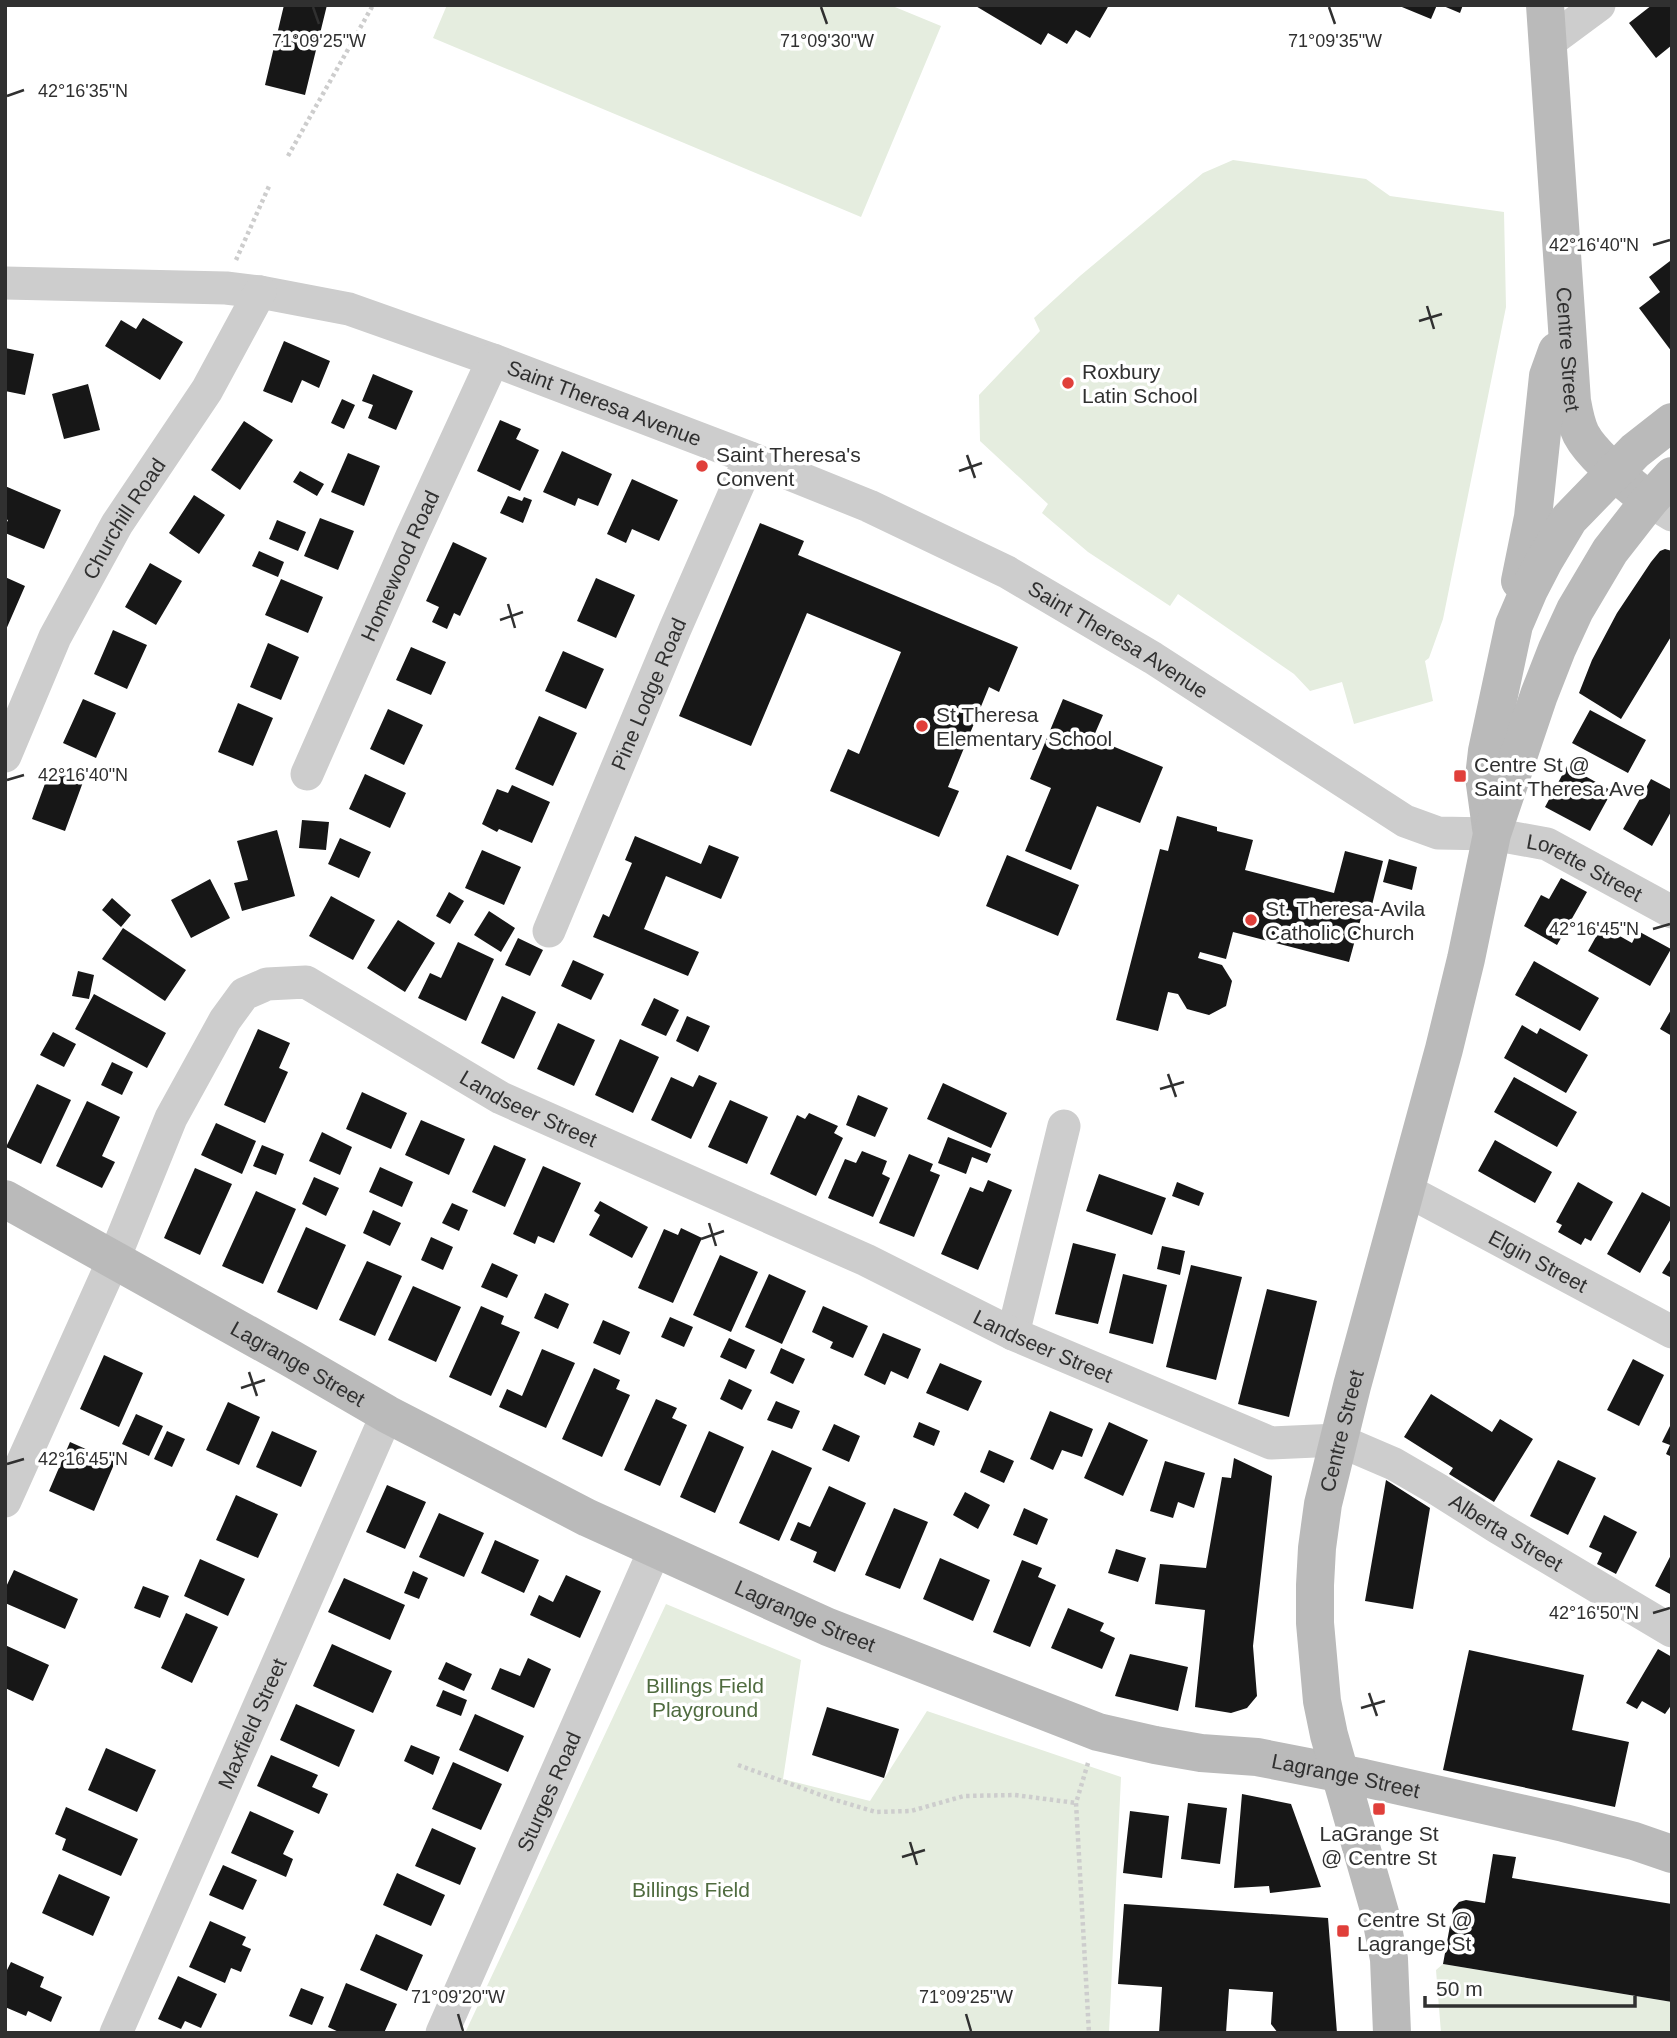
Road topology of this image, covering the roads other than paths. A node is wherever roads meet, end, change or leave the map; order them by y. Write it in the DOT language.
graph roads {
  1 [pos="1600,5"];
  2 [pos="1547,24"];
  3 [pos="5,283"];
  4 [pos="260,292"];
  5 [pos="1566,326"];
  6 [pos="493,359"];
  7 [pos="1672,422"];
  8 [pos="750,458"];
  9 [pos="1614,471"];
  10 [pos="1664,497"];
  11 [pos="1514,625"];
  12 [pos="5,756"];
  13 [pos="307,774"];
  14 [pos="1492,834"];
  15 [pos="1672,912"];
  16 [pos="550,931"];
  17 [pos="1064,1126"];
  18 [pos="1406,1190"];
  19 [pos="5,1199"];
  20 [pos="113,1261"];
  21 [pos="1672,1332"];
  22 [pos="1013,1334"];
  23 [pos="387,1414"];
  24 [pos="1338,1440"];
  25 [pos="5,1501"];
  26 [pos="654,1549"];
  27 [pos="1672,1631"];
  28 [pos="1340,1774"];
  29 [pos="1672,1854"];
  30 [pos="117,2033"];
  31 [pos="442,2033"];
  32 [pos="1392,2033"];
  1 -- 2 [label="street"];
  2 -- 5 [label="main road, Centre Street"];
  3 -- 4 [label="street, Saint Theresa Avenue"];
  4 -- 6 [label="street, Saint Theresa Avenue"];
  4 -- 12 [label="street, Churchill Road"];
  5 -- 9 [label="main road, Centre Street"];
  5 -- 11 [label="main road"];
  6 -- 8 [label="street, Saint Theresa Avenue"];
  6 -- 13 [label="street, Homewood Road"];
  7 -- 9 [label="main road"];
  8 -- 14 [label="street, Saint Theresa Avenue"];
  8 -- 16 [label="street, Pine Lodge Road"];
  9 -- 10 [label="main road, Centre Street"];
  9 -- 11 [label="main road, Centre Street"];
  10 -- 14 [label="main road, Centre Street"];
  11 -- 14 [label="main road, Centre Street"];
  14 -- 15 [label="street, Lorette Street"];
  14 -- 18 [label="main road, Centre Street"];
  17 -- 22 [label="street"];
  18 -- 21 [label="street, Elgin Street"];
  18 -- 24 [label="main road, Centre Street"];
  19 -- 20 [label="main road, Lagrange Street"];
  20 -- 22 [label="street, Landseer Street"];
  20 -- 23 [label="main road, Lagrange Street"];
  20 -- 25 [label="street, Landseer Street"];
  22 -- 24 [label="street, Landseer Street"];
  23 -- 26 [label="main road, Lagrange Street"];
  23 -- 30 [label="street, Maxfield Street"];
  24 -- 27 [label="street, Alberta Street"];
  24 -- 28 [label="main road, Centre Street"];
  26 -- 28 [label="main road, Lagrange Street"];
  26 -- 31 [label="street, Sturges Road"];
  28 -- 29 [label="main road, Lagrange Street"];
  28 -- 32 [label="main road, Centre Street"];
}
